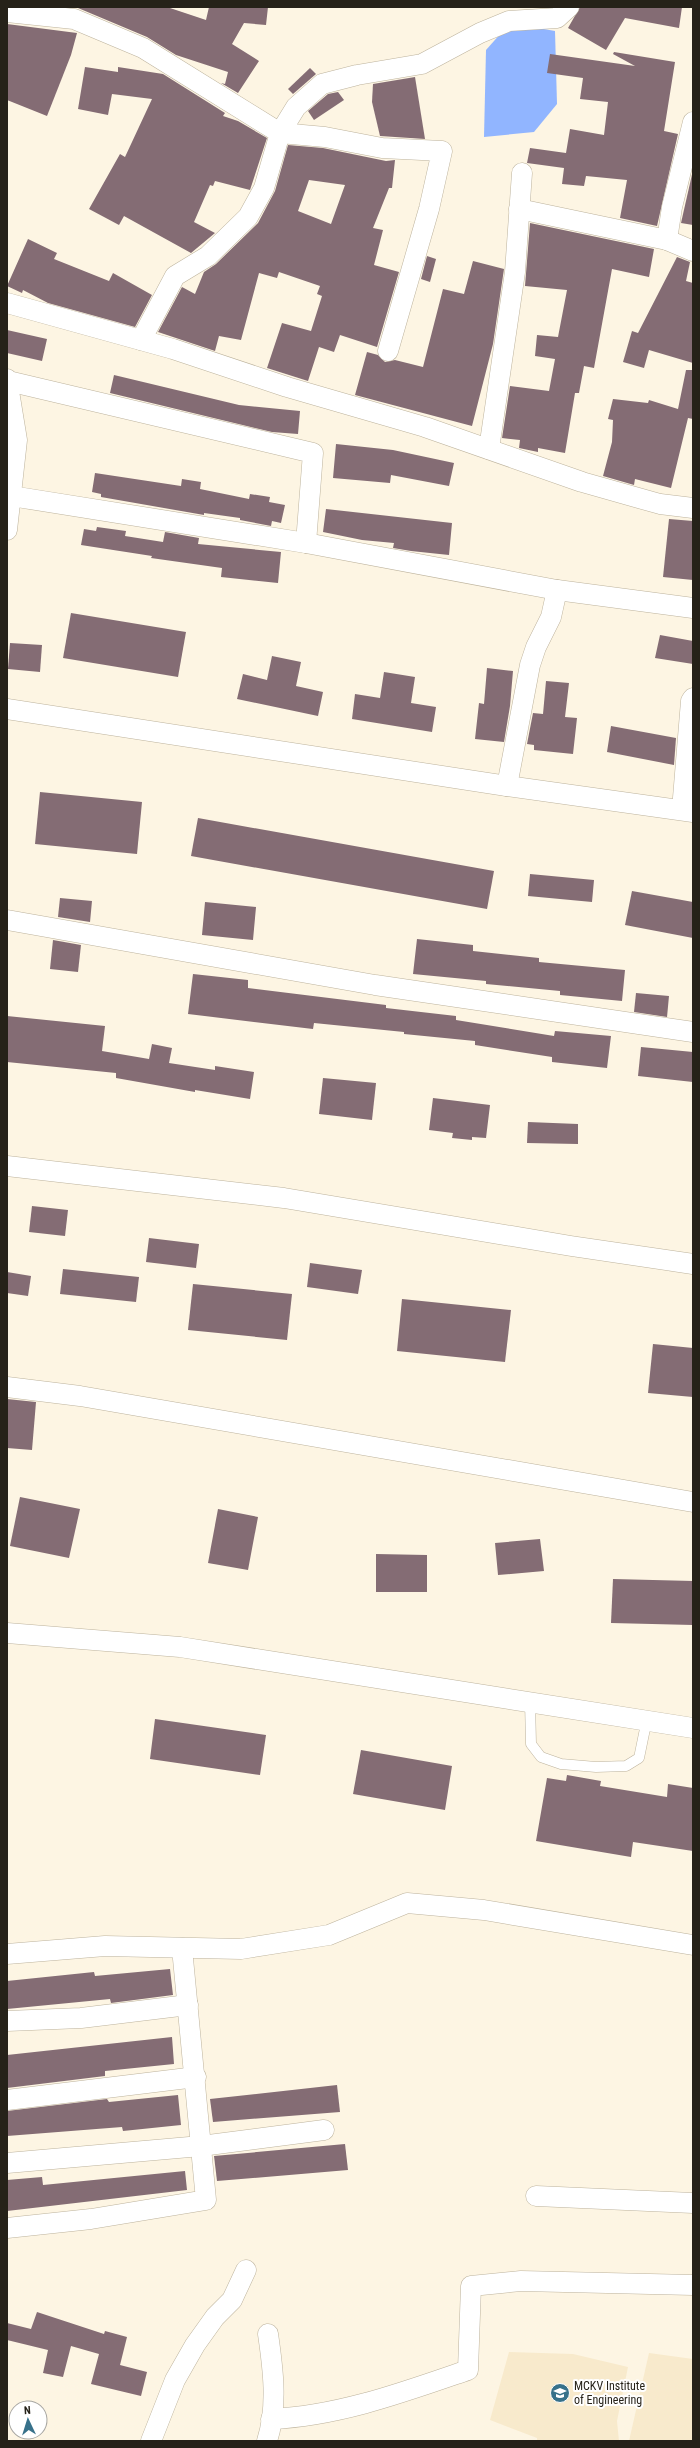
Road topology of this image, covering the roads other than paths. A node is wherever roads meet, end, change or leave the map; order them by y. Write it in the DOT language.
graph roads {
  1 [pos="569,7"];
  2 [pos="7,12"];
  3 [pos="693,122"];
  4 [pos="280,133"];
  5 [pos="522,173"];
  6 [pos="519,209"];
  7 [pos="667,240"];
  8 [pos="693,251"];
  9 [pos="8,304"];
  10 [pos="141,340"];
  11 [pos="388,351"];
  12 [pos="8,380"];
  13 [pos="489,449"];
  14 [pos="11,496"];
  15 [pos="693,508"];
  16 [pos="7,530"];
  17 [pos="306,543"];
  18 [pos="557,590"];
  19 [pos="693,608"];
  20 [pos="693,698"];
  21 [pos="7,709"];
  22 [pos="507,786"];
  23 [pos="687,811"];
  24 [pos="7,920"];
  25 [pos="693,1032"];
  26 [pos="7,1166"];
  27 [pos="693,1264"];
  28 [pos="7,1387"];
  29 [pos="693,1502"];
  30 [pos="7,1633"];
  31 [pos="530,1701"];
  32 [pos="647,1719"];
  33 [pos="693,1728"];
  34 [pos="693,1945"];
  35 [pos="182,1948"];
  36 [pos="7,1954"];
  37 [pos="188,2005"];
  38 [pos="7,2021"];
  39 [pos="196,2077"];
  40 [pos="7,2100"];
  41 [pos="324,2130"];
  42 [pos="201,2146"];
  43 [pos="7,2163"];
  44 [pos="536,2196"];
  45 [pos="693,2203"];
  46 [pos="7,2228"];
  47 [pos="246,2270"];
  48 [pos="693,2285"];
  49 [pos="268,2334"];
  50 [pos="271,2418"];
  51 [pos="151,2441"];
  52 [pos="267,2441"];
  1 -- 4 [label="street"];
  2 -- 4 [label="street"];
  3 -- 7 [label="street"];
  4 -- 10 [label="street"];
  4 -- 11 [label="street"];
  5 -- 6 [label="street"];
  6 -- 7 [label="street"];
  6 -- 13 [label="street"];
  7 -- 8 [label="street"];
  9 -- 10 [label="street"];
  10 -- 13 [label="street"];
  12 -- 14 [label="street"];
  12 -- 17 [label="street"];
  13 -- 15 [label="street"];
  14 -- 16 [label="street"];
  14 -- 17 [label="street"];
  17 -- 18 [label="street"];
  18 -- 19 [label="street"];
  18 -- 22 [label="street"];
  20 -- 23 [label="street"];
  21 -- 22 [label="street"];
  22 -- 23 [label="street"];
  24 -- 25 [label="street"];
  26 -- 27 [label="street"];
  28 -- 29 [label="street"];
  30 -- 31 [label="street"];
  31 -- 32 [label="street"];
  31 -- 32 [label="lane"];
  32 -- 33 [label="street"];
  34 -- 35 [label="street"];
  35 -- 36 [label="street"];
  35 -- 37 [label="street"];
  37 -- 38 [label="street"];
  37 -- 39 [label="street"];
  39 -- 40 [label="street"];
  39 -- 42 [label="street"];
  41 -- 42 [label="street"];
  42 -- 43 [label="street"];
  42 -- 46 [label="street"];
  44 -- 45 [label="street"];
  47 -- 51 [label="street"];
  48 -- 50 [label="street"];
  49 -- 50 [label="street"];
  50 -- 52 [label="street"];
}
